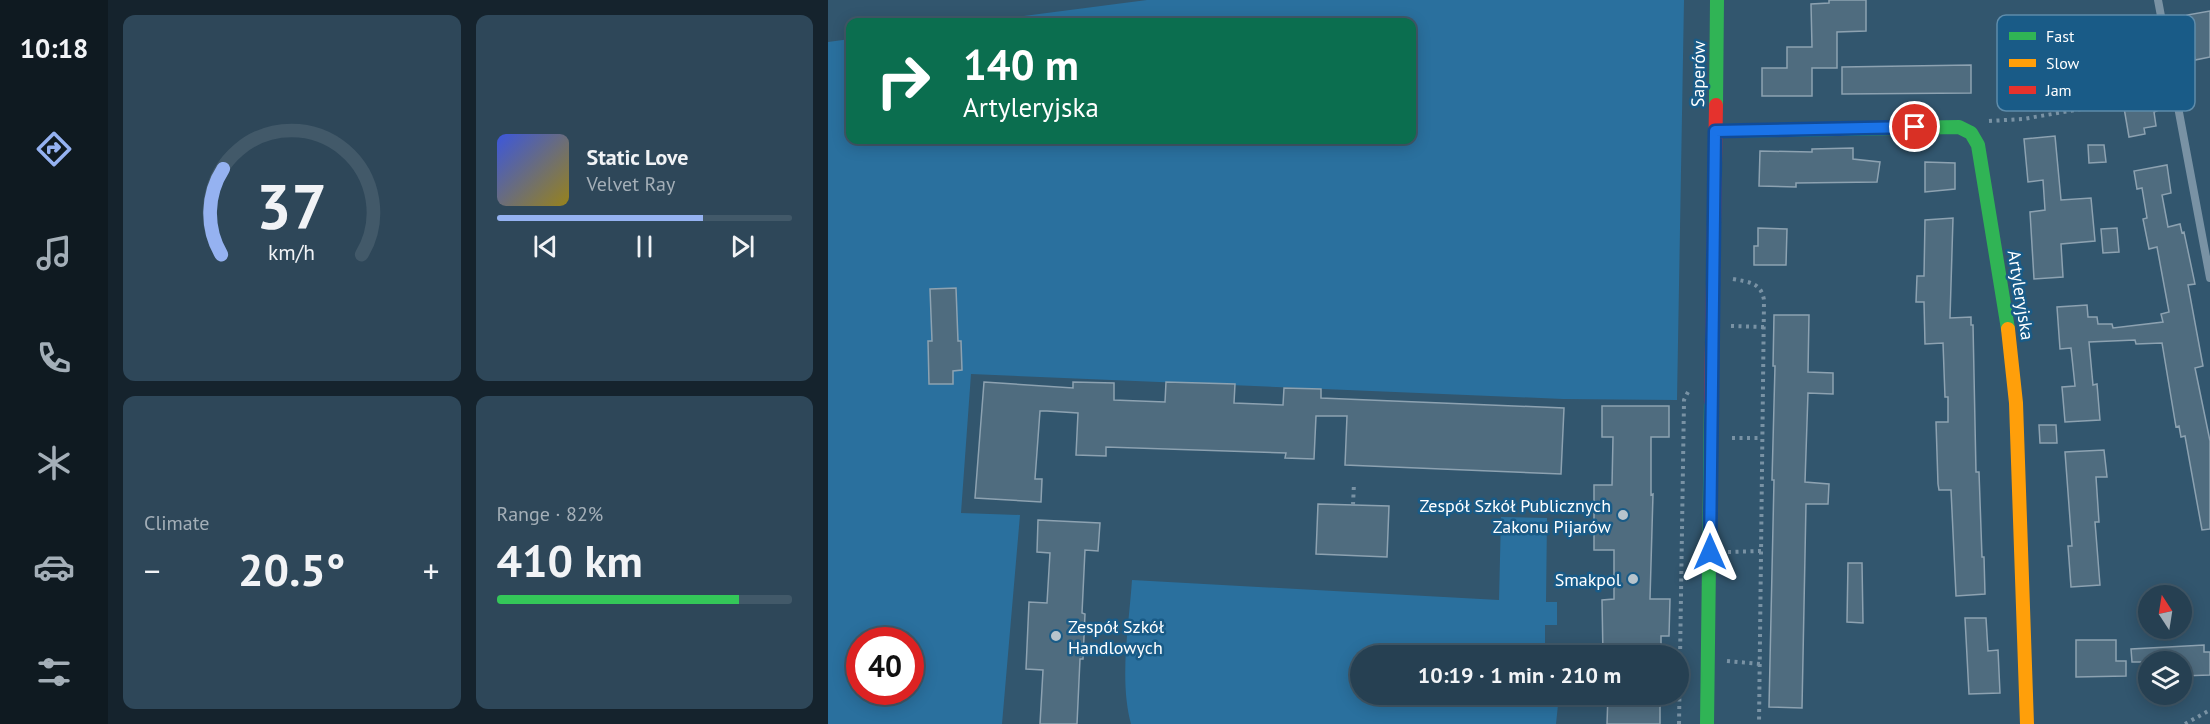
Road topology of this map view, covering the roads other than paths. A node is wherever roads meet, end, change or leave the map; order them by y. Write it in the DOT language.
graph roads {
  1 [pos="1717,0"];
  2 [pos="2158,0"];
  3 [pos="2161,15"];
  4 [pos="2179,111"];
  5 [pos="1715,131"];
  6 [pos="2210,278"];
  7 [pos="1707,724"];
  8 [pos="2027,724"];
  1 -- 5 [label="street, Saperów"];
  2 -- 3 [label="lane"];
  4 -- 6 [label="lane"];
  5 -- 7 [label="street, Saperów"];
  5 -- 8 [label="street, Artyleryjska"];
}
